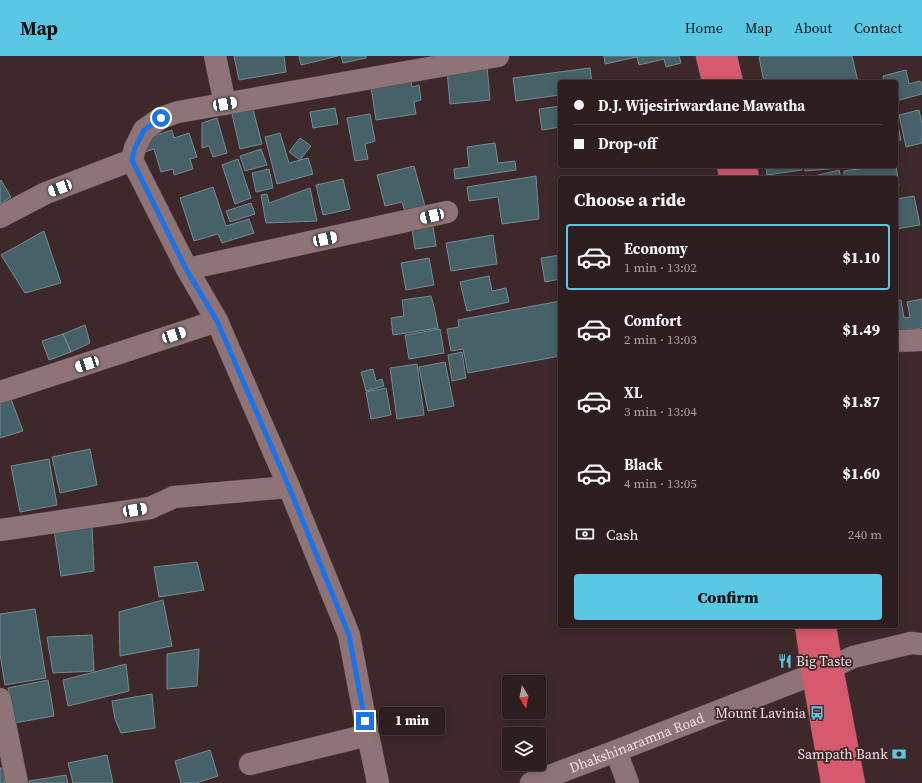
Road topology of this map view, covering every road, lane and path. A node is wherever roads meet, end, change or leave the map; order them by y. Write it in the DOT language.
graph roads {
  1 [pos="215,56"];
  2 [pos="498,56"];
  3 [pos="707,56"];
  4 [pos="726,56"];
  5 [pos="713,80"];
  6 [pos="732,80"];
  7 [pos="225,104"];
  8 [pos="132,160"];
  9 [pos="448,212"];
  10 [pos="0,217"];
  11 [pos="186,269"];
  12 [pos="217,321"];
  13 [pos="922,340"];
  14 [pos="898,341"];
  15 [pos="0,392"];
  16 [pos="289,487"];
  17 [pos="0,530"];
  18 [pos="807,628"];
  19 [pos="826,628"];
  20 [pos="922,644"];
  21 [pos="822,671"];
  22 [pos="0,699"];
  23 [pos="368,735"];
  24 [pos="616,751"];
  25 [pos="250,764"];
  26 [pos="17,783"];
  27 [pos="378,783"];
  28 [pos="531,783"];
  29 [pos="628,783"];
  30 [pos="832,783"];
  31 [pos="854,783"];
  1 -- 7 [label="street"];
  2 -- 7 [label="street"];
  3 -- 5 [label="highway"];
  4 -- 6 [label="highway"];
  7 -- 8 [label="street"];
  8 -- 10 [label="street"];
  8 -- 11 [label="street"];
  9 -- 11 [label="street"];
  11 -- 12 [label="street"];
  12 -- 15 [label="street"];
  12 -- 16 [label="street"];
  13 -- 14 [label="street"];
  16 -- 17 [label="street"];
  16 -- 23 [label="street"];
  18 -- 21 [label="highway"];
  19 -- 21 [label="highway"];
  20 -- 21 [label="street, Dhakshinaramna Road"];
  21 -- 24 [label="street, Dhakshinaramna Road"];
  21 -- 30 [label="highway"];
  21 -- 31 [label="highway"];
  22 -- 26 [label="street"];
  23 -- 25 [label="street"];
  23 -- 27 [label="street"];
  24 -- 28 [label="street, Dhakshinaramna Road"];
  24 -- 29 [label="street"];
}
